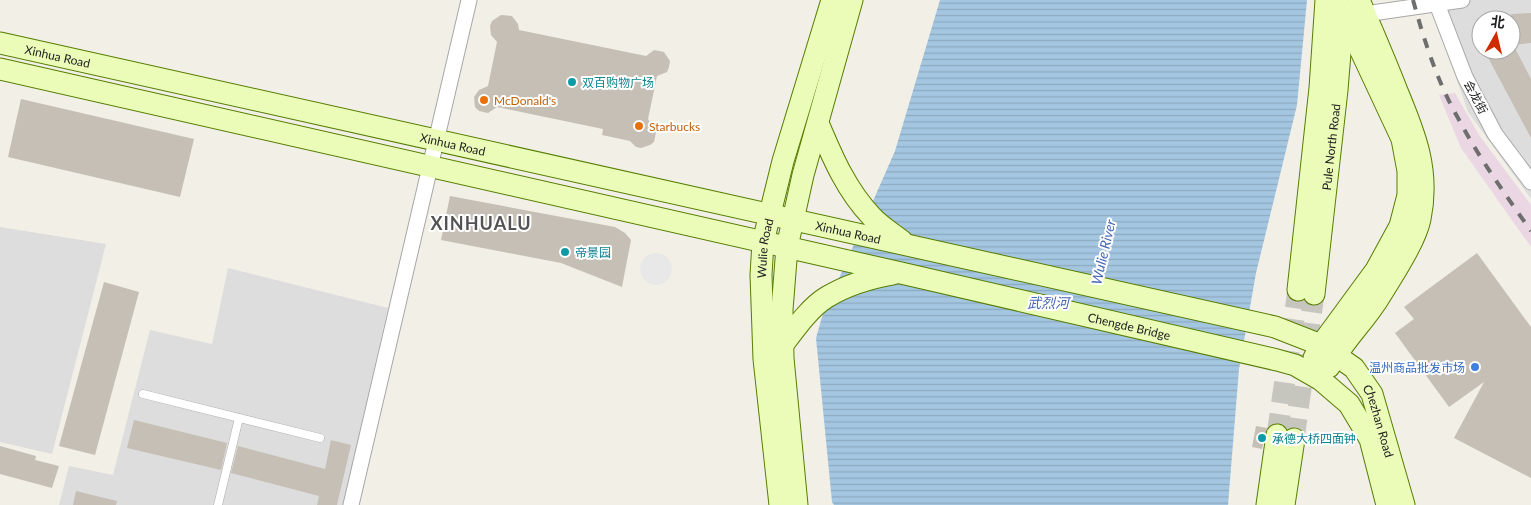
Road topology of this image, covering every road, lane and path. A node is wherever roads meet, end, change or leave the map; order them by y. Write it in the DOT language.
graph roads {
  1 [pos="469,0"];
  2 [pos="832,0"];
  3 [pos="852,0"];
  4 [pos="1326,0"];
  5 [pos="1462,0"];
  6 [pos="1432,3"];
  7 [pos="1350,6"];
  8 [pos="0,43"];
  9 [pos="0,69"];
  10 [pos="818,122"];
  11 [pos="436,140"];
  12 [pos="430,166"];
  13 [pos="1531,182"];
  14 [pos="770,214"];
  15 [pos="793,219"];
  16 [pos="763,242"];
  17 [pos="906,244"];
  18 [pos="787,247"];
  19 [pos="901,272"];
  20 [pos="782,346"];
  21 [pos="1328,350"];
  22 [pos="1270,358"];
  23 [pos="1314,376"];
  24 [pos="143,394"];
  25 [pos="239,418"];
  26 [pos="320,438"];
  27 [pos="218,505"];
  28 [pos="351,505"];
  29 [pos="780,505"];
  30 [pos="797,505"];
  31 [pos="1267,505"];
  32 [pos="1284,505"];
  33 [pos="1387,505"];
  34 [pos="1404,505"];
  1 -- 11 [label="street"];
  2 -- 14 [label="main road, Wulie Road"];
  3 -- 10 [label="main road, Wulie Road"];
  4 -- 7 [label="main road, Pule North Road"];
  5 -- 6 [label="street"];
  6 -- 7 [label="street"];
  6 -- 13 [label="street, 会龙街"];
  7 -- 21 [label="main road"];
  8 -- 11 [label="main road, Xinhua Road"];
  9 -- 12 [label="main road, Xinhua Road"];
  10 -- 15 [label="main road, Wulie Road"];
  10 -- 17 [label="main road"];
  11 -- 12 [label="street"];
  11 -- 14 [label="main road, Xinhua Road"];
  12 -- 16 [label="main road, Xinhua Road"];
  12 -- 28 [label="street"];
  14 -- 15 [label="main road, Xinhua Road"];
  14 -- 16 [label="main road, Wulie Road"];
  15 -- 17 [label="main road, Xinhua Road"];
  15 -- 18 [label="main road, Wulie Road"];
  16 -- 18 [label="main road, Xinhua Road"];
  16 -- 29 [label="main road, Wulie Road"];
  17 -- 21 [label="main road, Chezhan Road"];
  18 -- 19 [label="main road, Xinhua Road"];
  18 -- 20 [label="main road, Wulie Road"];
  19 -- 20 [label="main road"];
  19 -- 22 [label="main road, Chengde Bridge"];
  20 -- 30 [label="main road, Wulie Road"];
  21 -- 23 [label="main road"];
  21 -- 34 [label="main road, Chezhan Road"];
  22 -- 23 [label="main road, Chezhan Road"];
  23 -- 33 [label="main road, Chezhan Road"];
  24 -- 25 [label="lane"];
  25 -- 26 [label="lane"];
  25 -- 27 [label="lane"];
  31 -- 32 [label="main road"];
}
